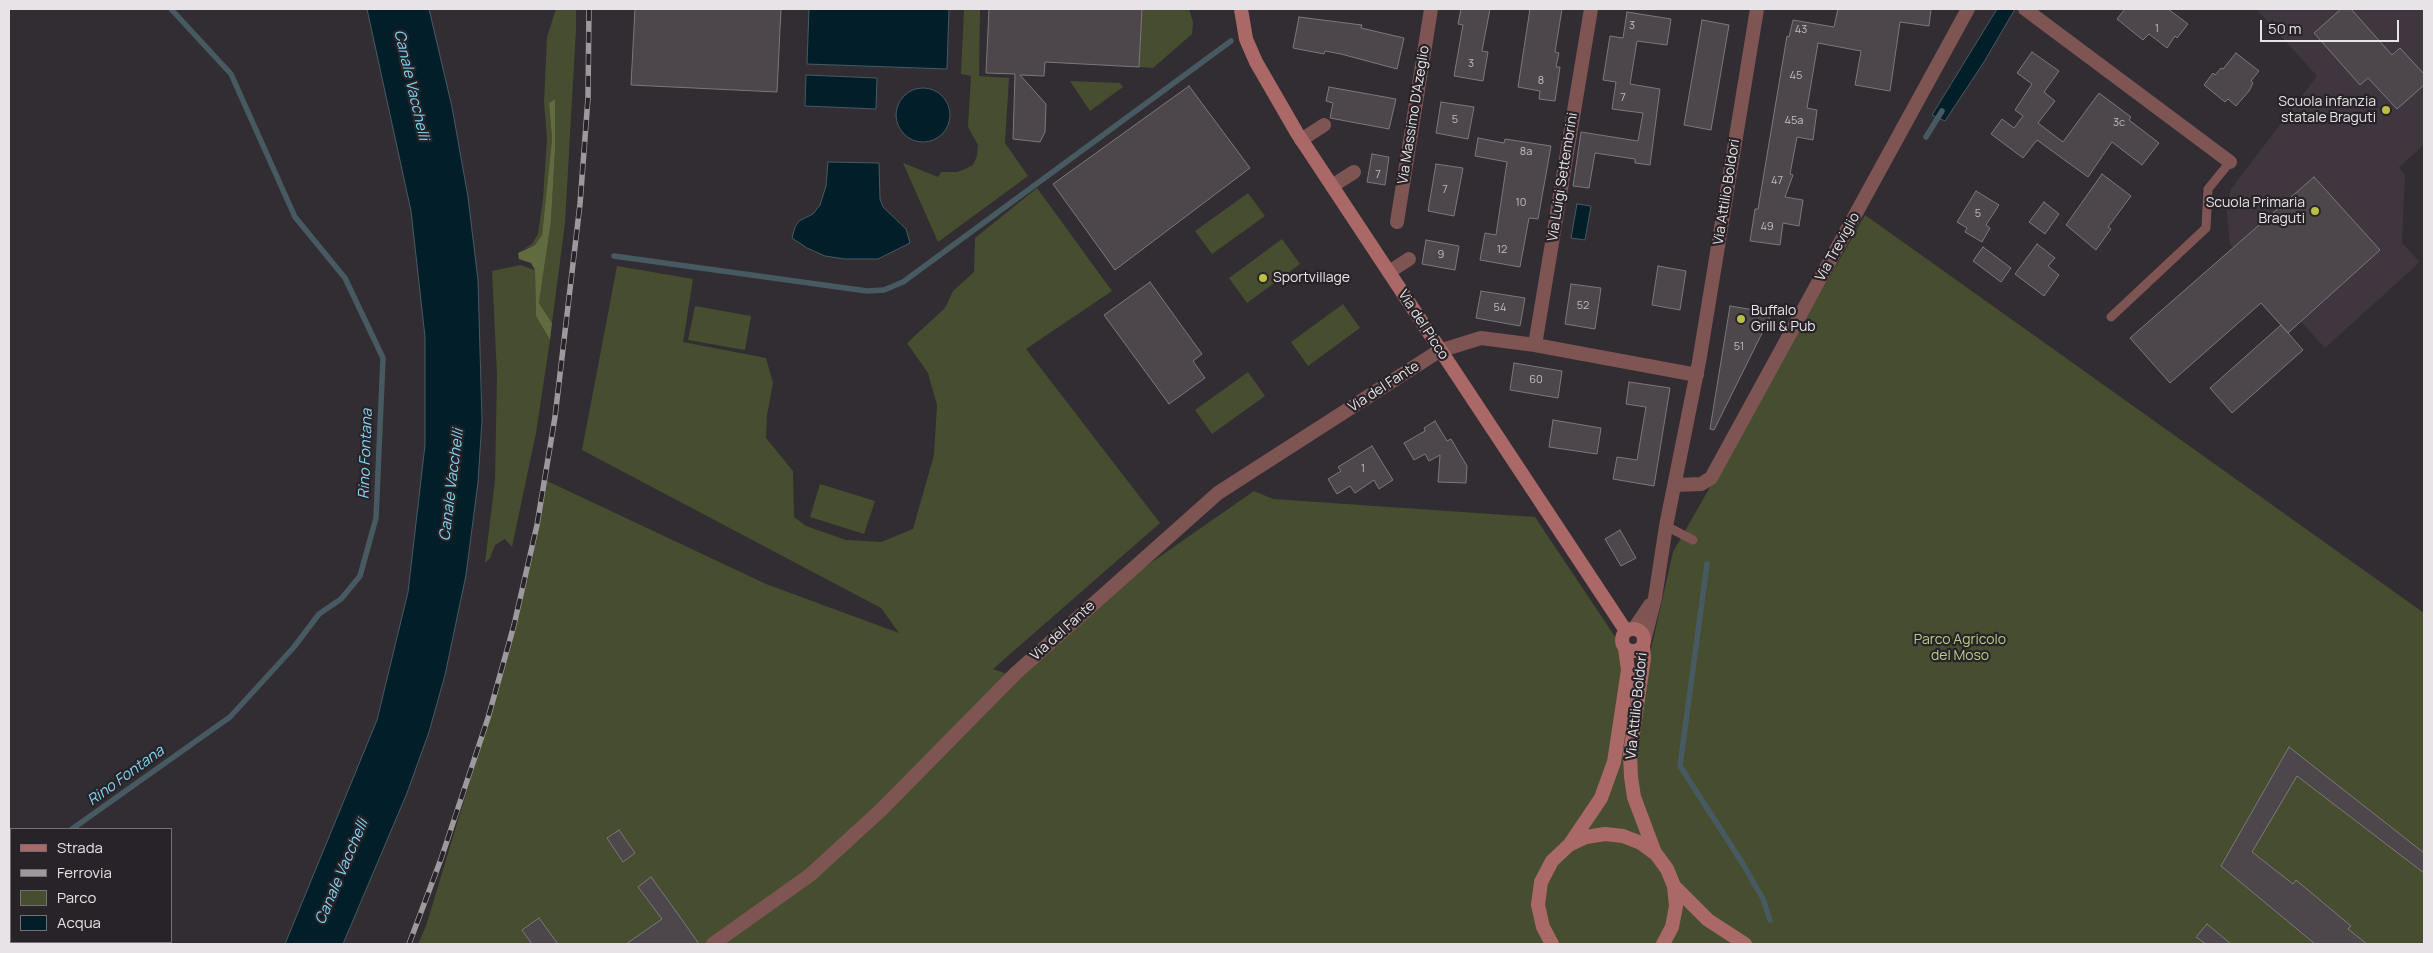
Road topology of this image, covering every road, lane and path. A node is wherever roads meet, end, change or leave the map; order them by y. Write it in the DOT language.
graph roads {
  1 [pos="1241,9"];
  2 [pos="1431,9"];
  3 [pos="1591,9"];
  4 [pos="1757,9"];
  5 [pos="1968,9"];
  6 [pos="2025,9"];
  7 [pos="1324,125"];
  8 [pos="1301,140"];
  9 [pos="2230,162"];
  10 [pos="1354,172"];
  11 [pos="1332,186"];
  12 [pos="1398,222"];
  13 [pos="1408,259"];
  14 [pos="1389,272"];
  15 [pos="2111,317"];
  16 [pos="1535,345"];
  17 [pos="1443,350"];
  18 [pos="1697,375"];
  19 [pos="1674,485"];
  20 [pos="1666,526"];
  21 [pos="1693,540"];
  22 [pos="1655,598"];
  23 [pos="1630,630"];
  24 [pos="1643,643"];
  25 [pos="1625,648"];
  26 [pos="1570,845"];
  27 [pos="1656,854"];
  28 [pos="1674,886"];
  29 [pos="713,944"];
  30 [pos="1552,944"];
  31 [pos="1663,944"];
  32 [pos="1744,944"];
  1 -- 8 [label="main road, Via del Picco"];
  2 -- 12 [label="street, Via Massimo D'Azeglio"];
  3 -- 16 [label="street, Via Luigi Settembrini"];
  4 -- 18 [label="street, Via Attilio Boldori"];
  5 -- 19 [label="street, Via Treviglio"];
  6 -- 9 [label="street"];
  7 -- 8 [label="street"];
  8 -- 11 [label="main road, Via del Picco"];
  9 -- 15 [label="lane"];
  10 -- 11 [label="street"];
  11 -- 14 [label="main road, Via del Picco"];
  13 -- 14 [label="street"];
  14 -- 17 [label="main road, Via del Picco"];
  16 -- 17 [label="street"];
  16 -- 18 [label="street"];
  17 -- 23 [label="main road, Via del Picco"];
  17 -- 29 [label="street, Via del Fante"];
  18 -- 19 [label="street, Via Attilio Boldori"];
  19 -- 20 [label="street, Via Attilio Boldori"];
  20 -- 21 [label="lane"];
  20 -- 22 [label="street, Via Attilio Boldori"];
  22 -- 23 [label="street, Via Attilio Boldori"];
  22 -- 24 [label="street, Via Attilio Boldori"];
  23 -- 24 [label="main road"];
  23 -- 25 [label="main road"];
  24 -- 25 [label="main road"];
  24 -- 27 [label="main road, Via Attilio Boldori"];
  25 -- 26 [label="main road, Via Attilio Boldori"];
  26 -- 27 [label="main road"];
  26 -- 30 [label="main road"];
  27 -- 28 [label="main road"];
  28 -- 31 [label="main road"];
  28 -- 32 [label="main road"];
}
